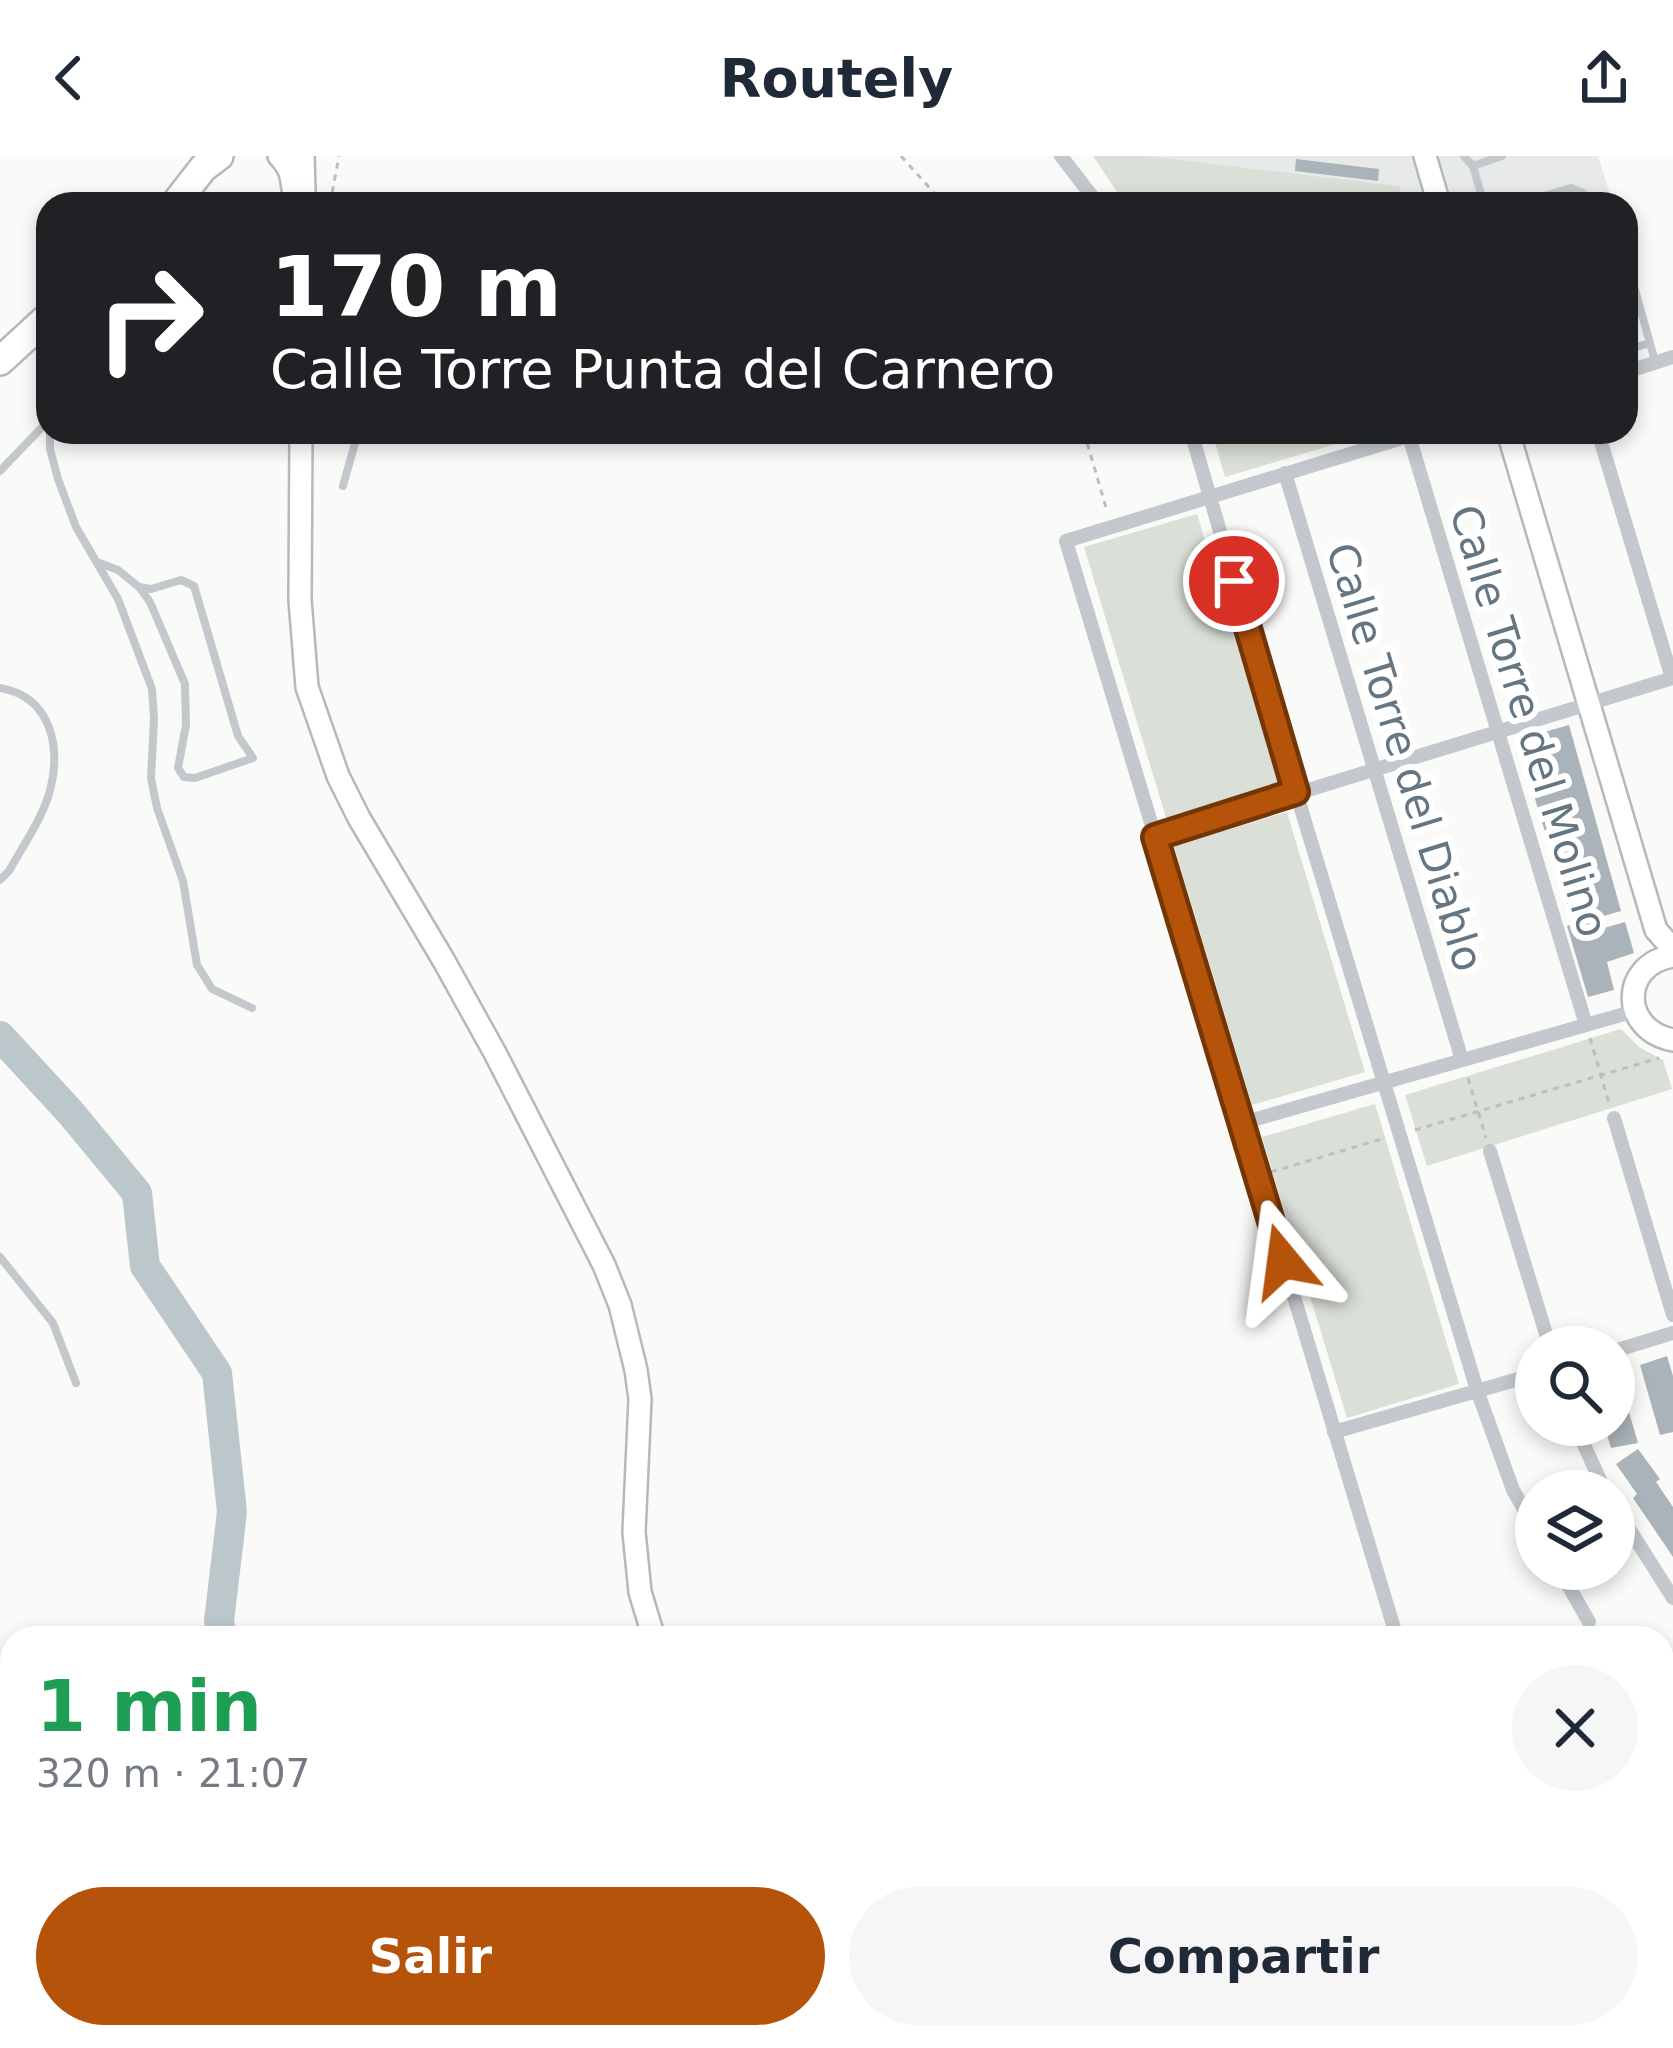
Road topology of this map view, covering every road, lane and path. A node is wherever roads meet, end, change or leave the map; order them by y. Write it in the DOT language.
graph roads {
  1 [pos="194,156"];
  2 [pos="219,156"];
  3 [pos="279,156"];
  4 [pos="303,156"];
  5 [pos="339,156"];
  6 [pos="901,156"];
  7 [pos="1425,156"];
  8 [pos="1464,156"];
  9 [pos="1502,156"];
  10 [pos="1064,158"];
  11 [pos="1473,166"];
  12 [pos="166,192"];
  13 [pos="185,192"];
  14 [pos="294,192"];
  15 [pos="304,192"];
  16 [pos="332,192"];
  17 [pos="933,192"];
  18 [pos="1089,192"];
  19 [pos="1436,192"];
  20 [pos="1480,192"];
  21 [pos="1638,300"];
  22 [pos="36,328"];
  23 [pos="1650,343"];
  24 [pos="36,346"];
  25 [pos="1638,346"];
  26 [pos="1673,357"];
  27 [pos="0,361"];
  28 [pos="1655,363"];
  29 [pos="1638,368"];
  30 [pos="0,378"];
  31 [pos="36,434"];
  32 [pos="50,444"];
  33 [pos="301,444"];
  34 [pos="356,444"];
  35 [pos="1088,444"];
  36 [pos="1194,444"];
  37 [pos="1383,444"];
  38 [pos="1419,444"];
  39 [pos="1512,444"];
  40 [pos="1602,444"];
  41 [pos="0,471"];
  42 [pos="1286,473"];
  43 [pos="344,486"];
  44 [pos="1209,496"];
  45 [pos="1112,526"];
  46 [pos="97,562"];
  47 [pos="139,586"];
  48 [pos="1673,678"];
  49 [pos="0,688"];
  50 [pos="1588,704"];
  51 [pos="1498,731"];
  52 [pos="1375,769"];
  53 [pos="1296,792"];
  54 [pos="1155,837"];
  55 [pos="0,880"];
  56 [pos="1656,930"];
  57 [pos="1673,952"];
  58 [pos="1648,965"];
  59 [pos="251,1008"];
  60 [pos="1635,1010"];
  61 [pos="1586,1024"];
  62 [pos="1673,1040"];
  63 [pos="1672,1054"];
  64 [pos="1462,1060"];
  65 [pos="1601,1075"];
  66 [pos="1383,1083"];
  67 [pos="1478,1111"];
  68 [pos="1614,1118"];
  69 [pos="1242,1124"];
  70 [pos="1399,1134"];
  71 [pos="1490,1151"];
  72 [pos="1258,1176"];
  73 [pos="0,1257"];
  74 [pos="1673,1316"];
  75 [pos="1544,1326"];
  76 [pos="1673,1333"];
  77 [pos="1635,1345"];
  78 [pos="1515,1380"];
  79 [pos="76,1384"];
  80 [pos="1477,1390"];
  81 [pos="1334,1432"];
  82 [pos="1515,1493"];
  83 [pos="1635,1538"];
  84 [pos="1570,1590"];
  85 [pos="1673,1598"];
  86 [pos="1589,1622"];
  87 [pos="651,1626"];
  88 [pos="1393,1626"];
  1 -- 12 [label="highway"];
  2 -- 13 [label="highway"];
  3 -- 14 [label="main road"];
  4 -- 15 [label="main road"];
  5 -- 16 [label="path"];
  6 -- 17 [label="path"];
  7 -- 19 [label="main road"];
  8 -- 11 [label="lane"];
  9 -- 11 [label="lane"];
  10 -- 18 [label="street"];
  11 -- 20 [label="lane"];
  21 -- 23 [label="lane"];
  22 -- 27 [label="highway"];
  23 -- 25 [label="lane"];
  23 -- 28 [label="lane"];
  24 -- 30 [label="highway"];
  26 -- 28 [label="street"];
  28 -- 29 [label="street"];
  31 -- 41 [label="lane"];
  32 -- 46 [label="lane"];
  33 -- 87 [label="main road"];
  34 -- 43 [label="lane"];
  35 -- 45 [label="path"];
  36 -- 44 [label="street"];
  37 -- 42 [label="street"];
  38 -- 51 [label="street, Calle Torre del Molino"];
  39 -- 50 [label="main road"];
  40 -- 48 [label="street"];
  42 -- 44 [label="street"];
  42 -- 52 [label="street, Calle Torre del Diablo"];
  44 -- 45 [label="street"];
  44 -- 53 [label="street"];
  45 -- 54 [label="street"];
  46 -- 47 [label="lane"];
  46 -- 59 [label="lane"];
  47 -- 47 [label="lane"];
  48 -- 50 [label="street"];
  49 -- 55 [label="lane"];
  50 -- 51 [label="street"];
  50 -- 56 [label="main road"];
  51 -- 52 [label="street"];
  51 -- 61 [label="street, Calle Torre del Molino"];
  52 -- 53 [label="street"];
  52 -- 64 [label="street, Calle Torre del Diablo"];
  53 -- 54 [label="street"];
  53 -- 66 [label="street"];
  54 -- 69 [label="street"];
  56 -- 57 [label="main road"];
  56 -- 58 [label="main road"];
  57 -- 58 [label="main road"];
  58 -- 60 [label="main road"];
  60 -- 61 [label="street"];
  60 -- 62 [label="main road"];
  61 -- 64 [label="street"];
  61 -- 65 [label="path"];
  63 -- 65 [label="path"];
  64 -- 66 [label="street"];
  64 -- 67 [label="path"];
  65 -- 67 [label="path"];
  65 -- 68 [label="path"];
  66 -- 69 [label="street"];
  66 -- 70 [label="street"];
  67 -- 70 [label="path"];
  67 -- 71 [label="path"];
  68 -- 74 [label="street"];
  69 -- 72 [label="street"];
  70 -- 72 [label="path"];
  70 -- 80 [label="street"];
  71 -- 75 [label="street"];
  72 -- 81 [label="street"];
  73 -- 79 [label="lane"];
  76 -- 77 [label="street"];
  78 -- 80 [label="street"];
  80 -- 81 [label="street"];
  80 -- 82 [label="street"];
  81 -- 88 [label="street"];
  83 -- 85 [label="street"];
  84 -- 86 [label="street"];
}
